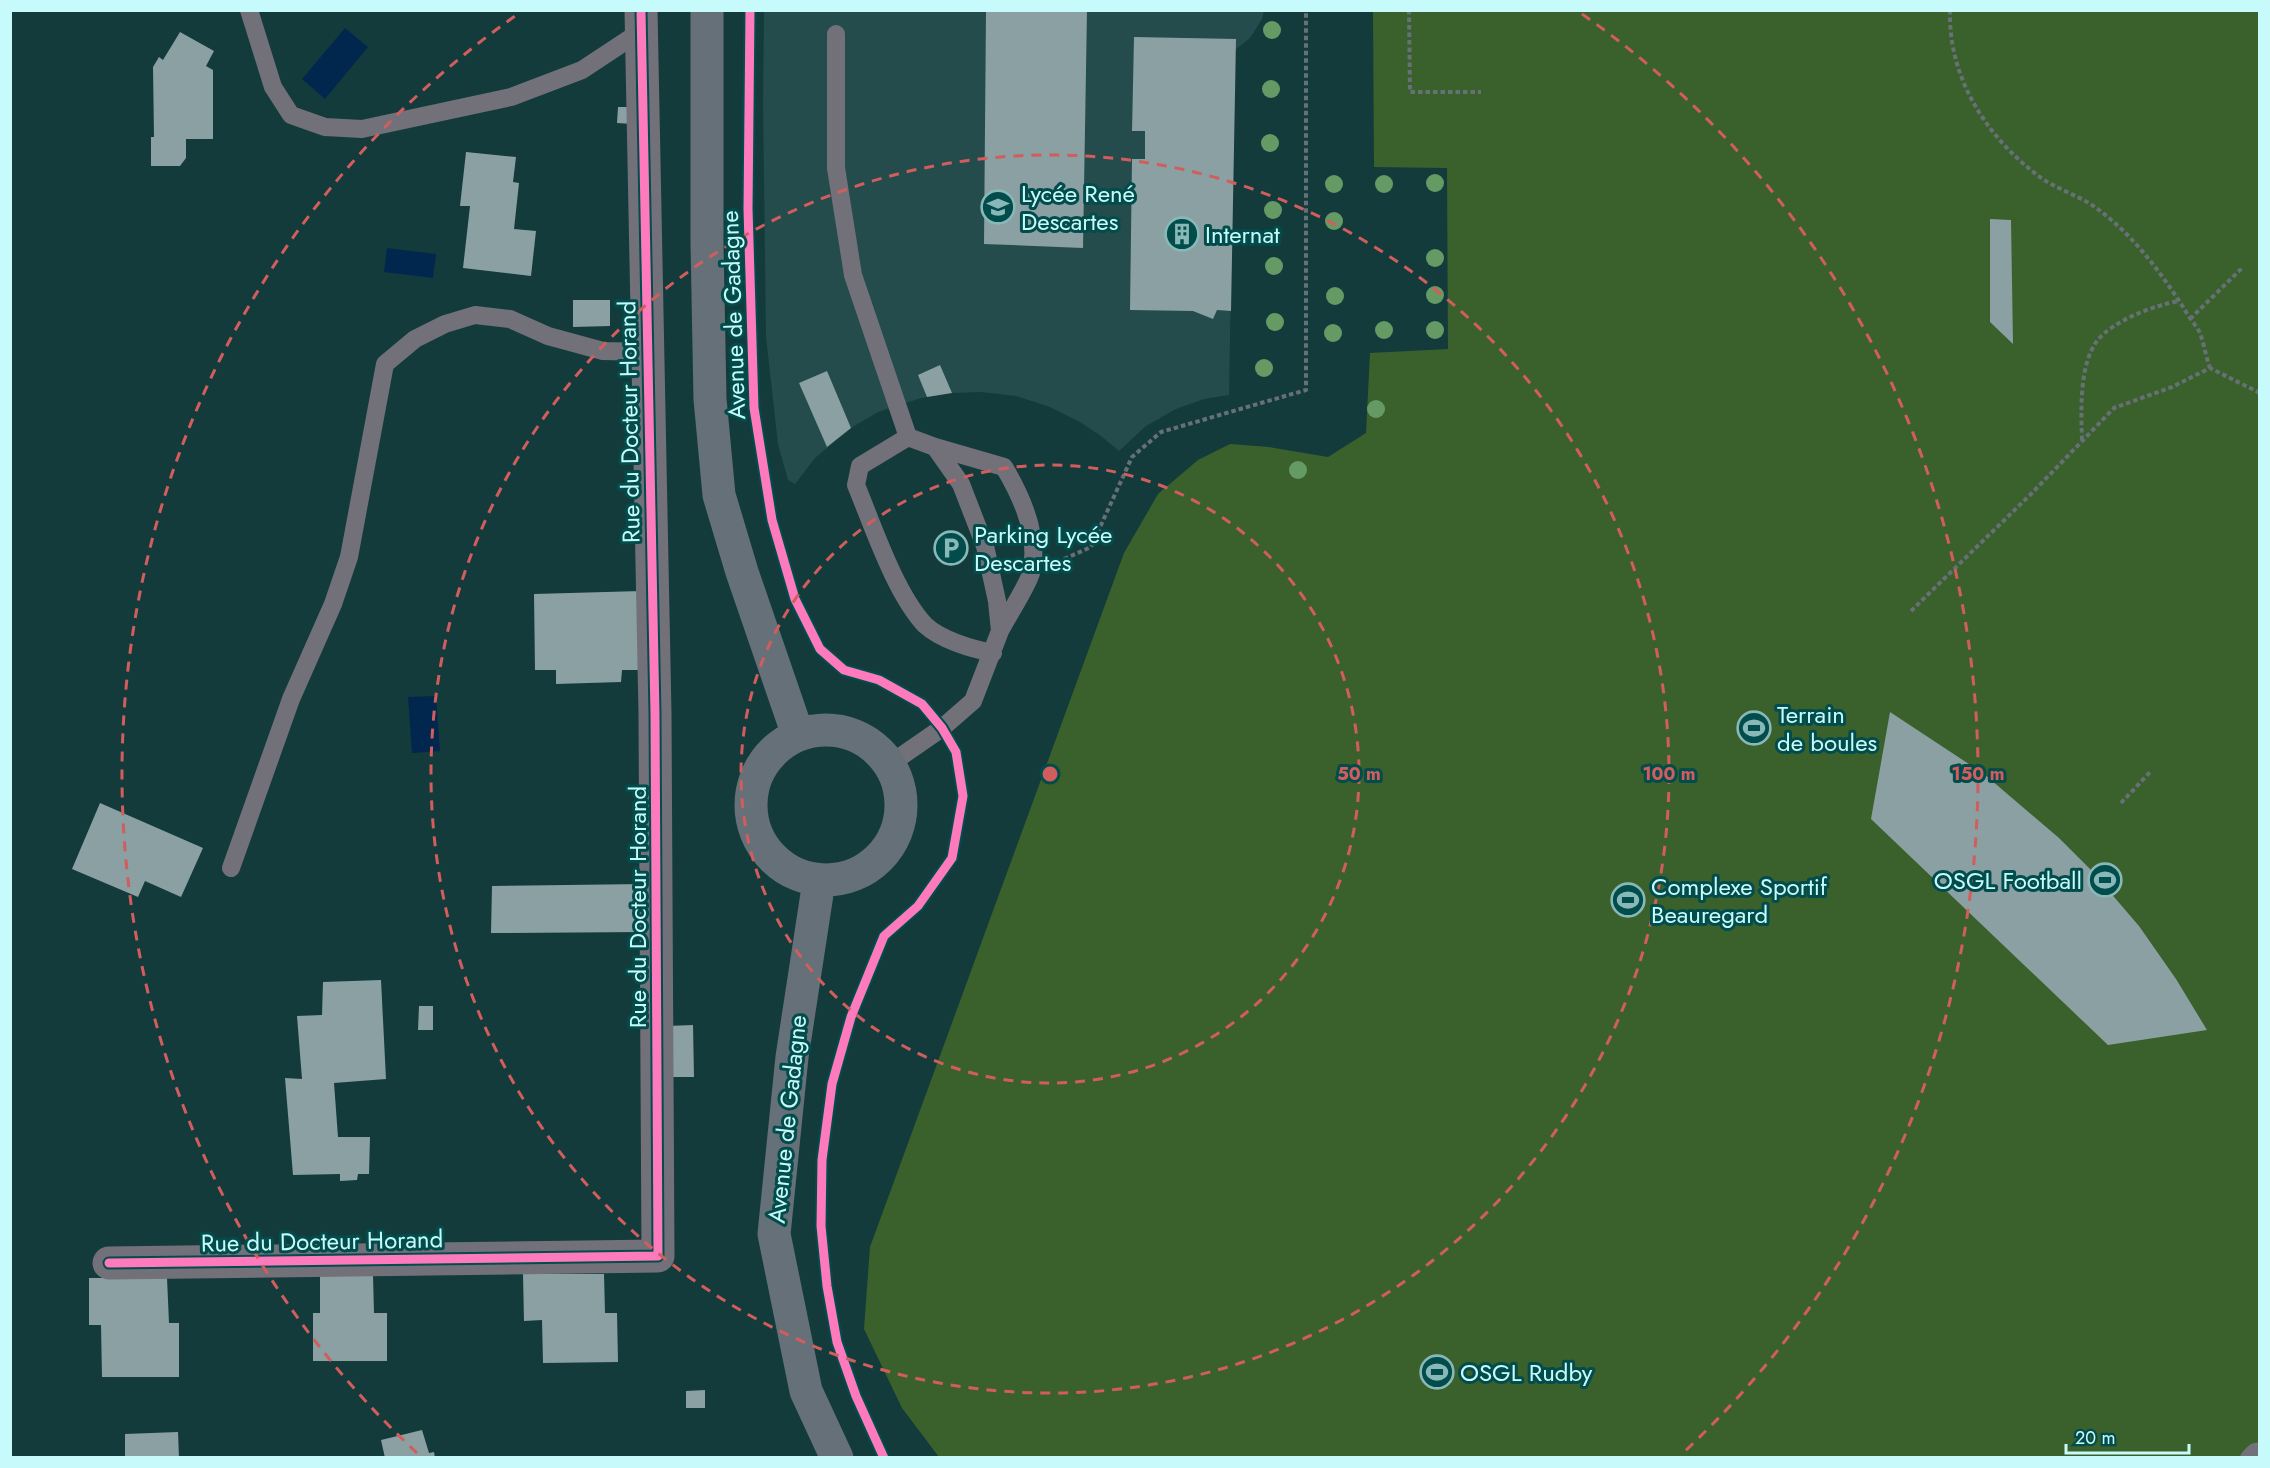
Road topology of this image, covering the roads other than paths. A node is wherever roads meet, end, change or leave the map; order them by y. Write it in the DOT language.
graph roads {
  1 [pos="249,10"];
  2 [pos="707,10"];
  3 [pos="641,20"];
  4 [pos="836,34"];
  5 [pos="647,352"];
  6 [pos="908,437"];
  7 [pos="935,447"];
  8 [pos="1000,631"];
  9 [pos="993,653"];
  10 [pos="798,735"];
  11 [pos="890,764"];
  12 [pos="231,868"];
  13 [pos="819,881"];
  14 [pos="109,1263"];
  15 [pos="2259,1451"];
  16 [pos="837,1458"];
  17 [pos="2249,1458"];
  1 -- 3 [label="lane"];
  2 -- 10 [label="main road, Avenue de Gadagne"];
  3 -- 5 [label="street, Rue du Docteur Horand"];
  4 -- 6 [label="lane"];
  5 -- 12 [label="lane"];
  5 -- 14 [label="street, Rue du Docteur Horand"];
  6 -- 7 [label="lane"];
  6 -- 9 [label="lane"];
  7 -- 8 [label="lane"];
  7 -- 8 [label="lane"];
  8 -- 9 [label="lane"];
  9 -- 11 [label="lane"];
  10 -- 11 [label="main road"];
  10 -- 13 [label="main road"];
  11 -- 13 [label="main road"];
  13 -- 16 [label="main road, Avenue de Gadagne"];
  15 -- 17 [label="lane"];
}
